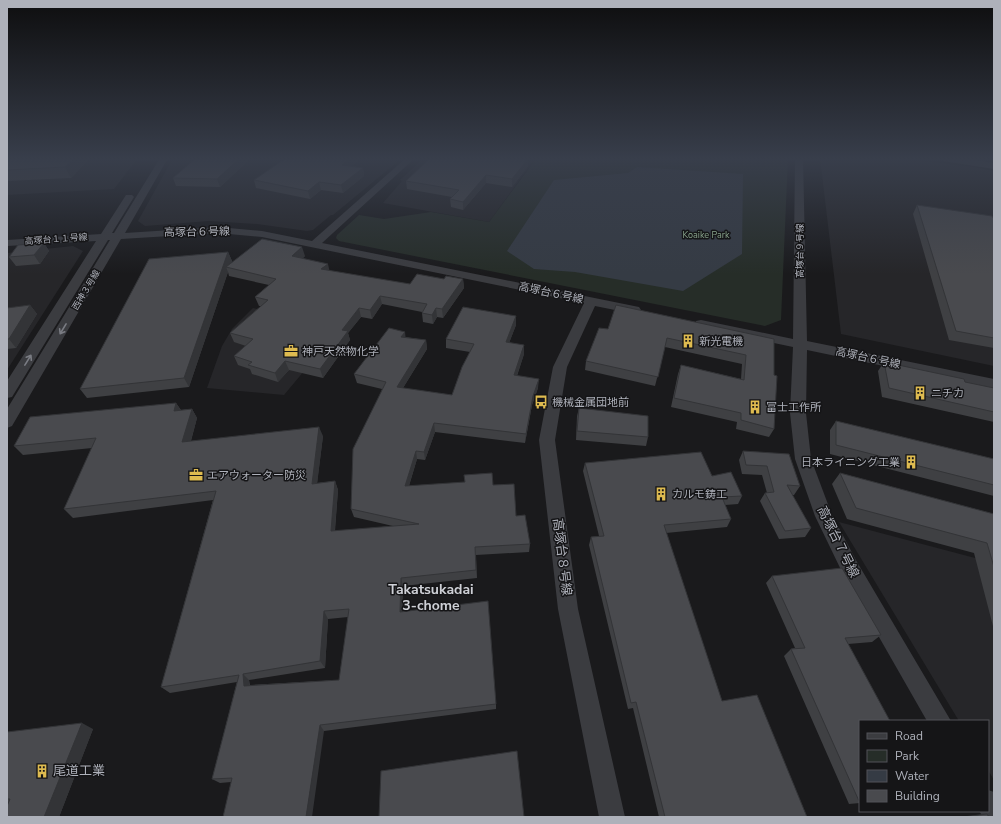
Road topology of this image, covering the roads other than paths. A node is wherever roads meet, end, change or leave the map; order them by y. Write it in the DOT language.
graph roads {
  1 [pos="129,196"];
  2 [pos="141,196"];
  3 [pos="368,196"];
  4 [pos="799,196"];
  5 [pos="118,235"];
  6 [pos="104,236"];
  7 [pos="7,243"];
  8 [pos="315,244"];
  9 [pos="591,302"];
  10 [pos="645,313"];
  11 [pos="692,322"];
  12 [pos="800,344"];
  13 [pos="994,384"];
  14 [pos="7,393"];
  15 [pos="8,419"];
  16 [pos="939,720"];
  17 [pos="612,817"];
  1 -- 6 [label="street, 西神３号線"];
  2 -- 5 [label="street, 西神３号線"];
  3 -- 8 [label="street"];
  4 -- 12 [label="street, 高塚台９号線"];
  5 -- 6 [label="street, 高塚台６号線"];
  5 -- 8 [label="street, 高塚台６号線"];
  5 -- 15 [label="street, 西神３号線, one-way"];
  6 -- 7 [label="street, 高塚台１１号線"];
  14 -- 6 [label="street, 西神３号線, one-way"];
  8 -- 9 [label="street, 高塚台６号線"];
  9 -- 10 [label="street, 高塚台６号線"];
  9 -- 17 [label="street, 高塚台８号線"];
  11 -- 12 [label="street, 高塚台６号線"];
  12 -- 13 [label="street, 高塚台６号線"];
  12 -- 16 [label="street, 高塚台７号線"];
}
